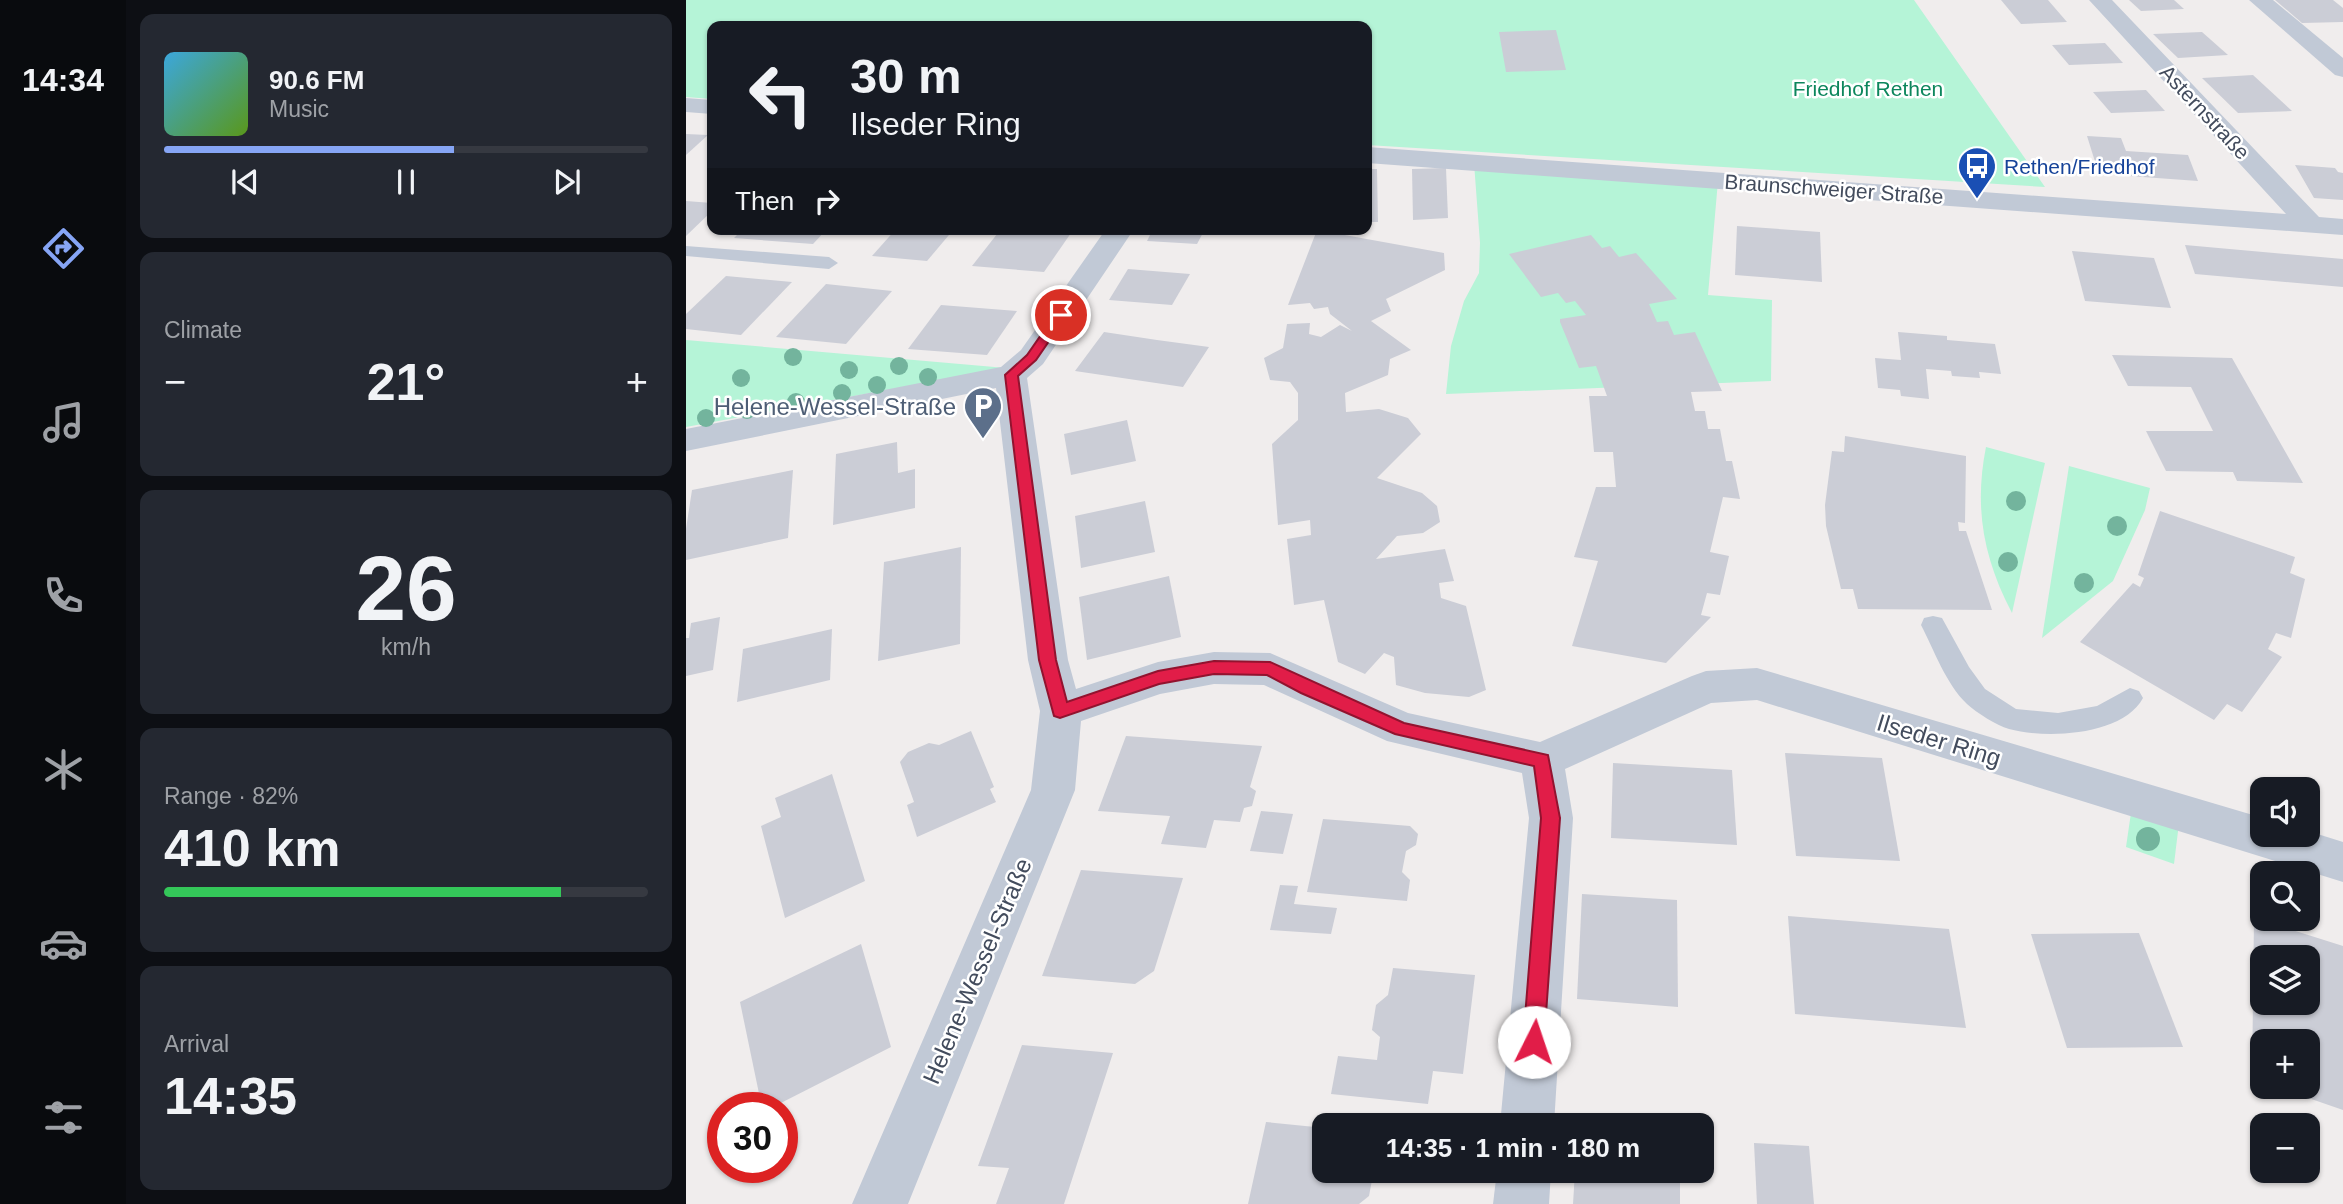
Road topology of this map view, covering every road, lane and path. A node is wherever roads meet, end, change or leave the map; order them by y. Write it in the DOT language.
graph roads {
  1 [pos="2100,0"];
  2 [pos="2260,0"];
  3 [pos="2343,70"];
  4 [pos="686,105"];
  5 [pos="707,107"];
  6 [pos="1372,155"];
  7 [pos="2310,224"];
  8 [pos="2343,227"];
  9 [pos="1116,235"];
  10 [pos="686,251"];
  11 [pos="829,263"];
  12 [pos="1011,375"];
  13 [pos="686,440"];
  14 [pos="1933,625"];
  15 [pos="2130,698"];
  16 [pos="1060,711"];
  17 [pos="1542,760"];
  18 [pos="2343,862"];
  19 [pos="1528,1113"];
  20 [pos="1523,1183"];
  21 [pos="880,1204"];
  22 [pos="1521,1204"];
  1 -- 7 [label="street, Asternstraße"];
  2 -- 3 [label="street"];
  4 -- 5 [label="street"];
  6 -- 7 [label="street, Braunschweiger Straße"];
  7 -- 8 [label="street, Braunschweiger Straße"];
  9 -- 12 [label="street"];
  10 -- 11 [label="lane"];
  12 -- 13 [label="street"];
  12 -- 16 [label="street, Helene-Wessel-Straße"];
  14 -- 15 [label="lane"];
  16 -- 17 [label="street"];
  16 -- 21 [label="street, Helene-Wessel-Straße"];
  17 -- 18 [label="street, Ilseder Ring"];
  17 -- 19 [label="street"];
  20 -- 22 [label="street"];
}
